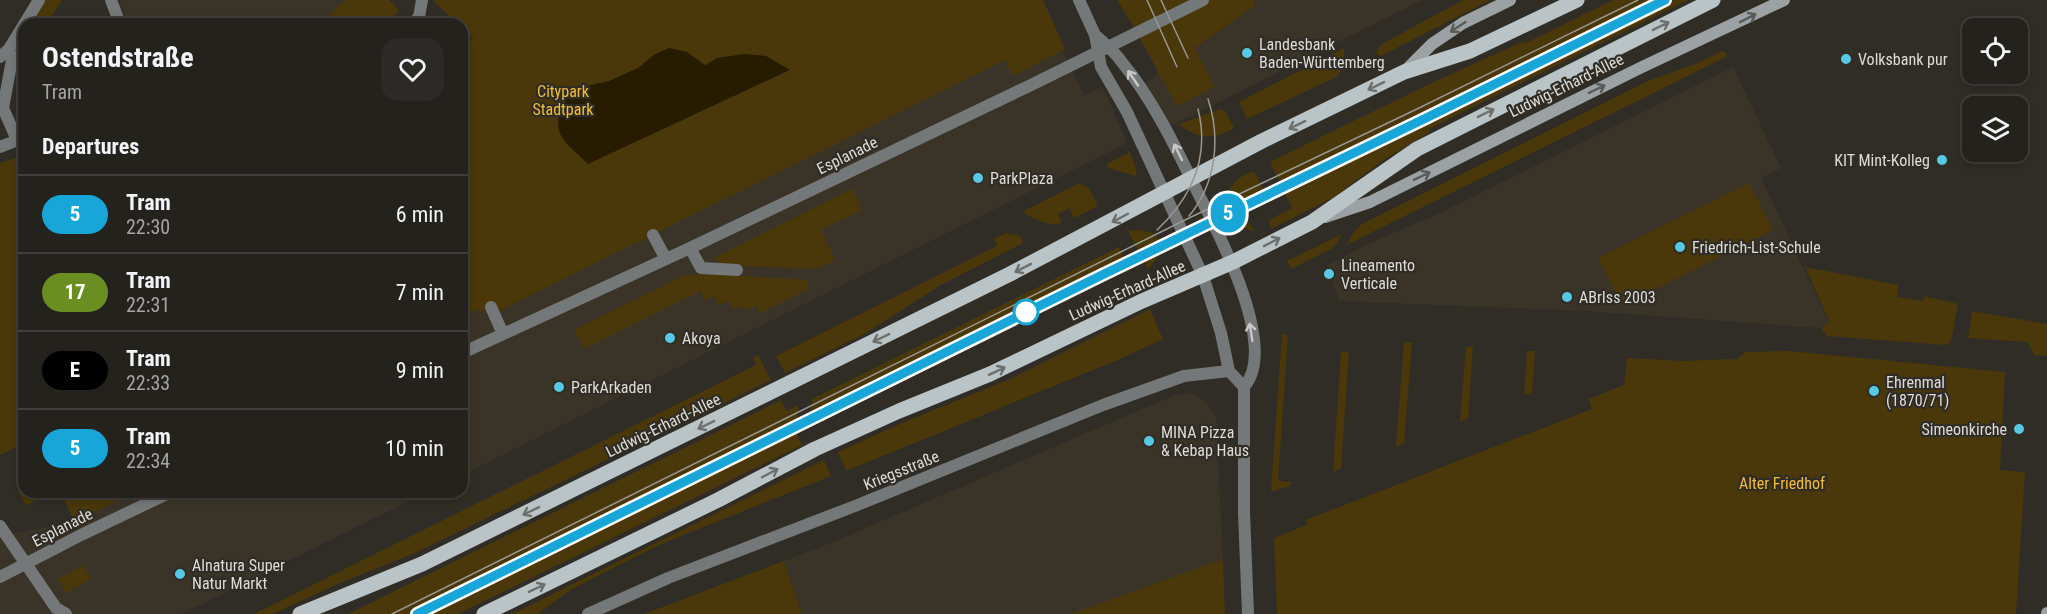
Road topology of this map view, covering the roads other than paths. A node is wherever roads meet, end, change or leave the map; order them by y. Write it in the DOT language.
graph roads {
  1 [pos="39,0"];
  2 [pos="111,0"];
  3 [pos="422,0"];
  4 [pos="1079,0"];
  5 [pos="1203,0"];
  6 [pos="1510,0"];
  7 [pos="1577,0"];
  8 [pos="1713,0"];
  9 [pos="1784,0"];
  10 [pos="27,18"];
  11 [pos="118,18"];
  12 [pos="418,18"];
  13 [pos="18,32"];
  14 [pos="1095,35"];
  15 [pos="4,53"];
  16 [pos="1404,72"];
  17 [pos="18,134"];
  18 [pos="18,140"];
  19 [pos="0,147"];
  20 [pos="1191,179"];
  21 [pos="1164,193"];
  22 [pos="1312,222"];
  23 [pos="653,235"];
  24 [pos="690,248"];
  25 [pos="666,259"];
  26 [pos="1233,262"];
  27 [pos="737,270"];
  28 [pos="1203,276"];
  29 [pos="491,307"];
  30 [pos="503,334"];
  31 [pos="468,351"];
  32 [pos="1229,370"];
  33 [pos="1244,387"];
  34 [pos="158,498"];
  35 [pos="0,526"];
  36 [pos="0,577"];
  37 [pos="66,614"];
  38 [pos="300,614"];
  39 [pos="484,614"];
  40 [pos="588,614"];
  41 [pos="1248,614"];
  1 -- 10 [label="street"];
  2 -- 11 [label="street"];
  3 -- 12 [label="street"];
  4 -- 14 [label="street"];
  5 -- 24 [label="street, Esplanade"];
  6 -- 16 [label="main road, Ludwig-Erhard-Allee, one-way"];
  7 -- 16 [label="main road"];
  22 -- 8 [label="main road, one-way"];
  22 -- 9 [label="main road, Ludwig-Erhard-Allee, one-way"];
  13 -- 15 [label="street"];
  20 -- 14 [label="street, one-way"];
  14 -- 21 [label="street"];
  15 -- 17 [label="street"];
  16 -- 20 [label="main road, Ludwig-Erhard-Allee, one-way"];
  18 -- 19 [label="street"];
  20 -- 21 [label="main road, Ludwig-Erhard-Allee"];
  20 -- 26 [label="street"];
  21 -- 28 [label="street"];
  21 -- 38 [label="main road, Ludwig-Erhard-Allee, one-way"];
  26 -- 22 [label="main road, Ludwig-Erhard-Allee, one-way"];
  23 -- 25 [label="street"];
  24 -- 25 [label="street, Esplanade"];
  24 -- 27 [label="street"];
  25 -- 30 [label="street, Esplanade"];
  26 -- 28 [label="main road, Ludwig-Erhard-Allee"];
  33 -- 26 [label="street, one-way"];
  28 -- 32 [label="street"];
  39 -- 28 [label="main road, Ludwig-Erhard-Allee, one-way"];
  29 -- 30 [label="street"];
  30 -- 31 [label="street, Esplanade"];
  32 -- 33 [label="street"];
  32 -- 40 [label="street, Kriegsstraße"];
  33 -- 41 [label="street"];
  34 -- 36 [label="street, Esplanade"];
  35 -- 37 [label="street"];
}
